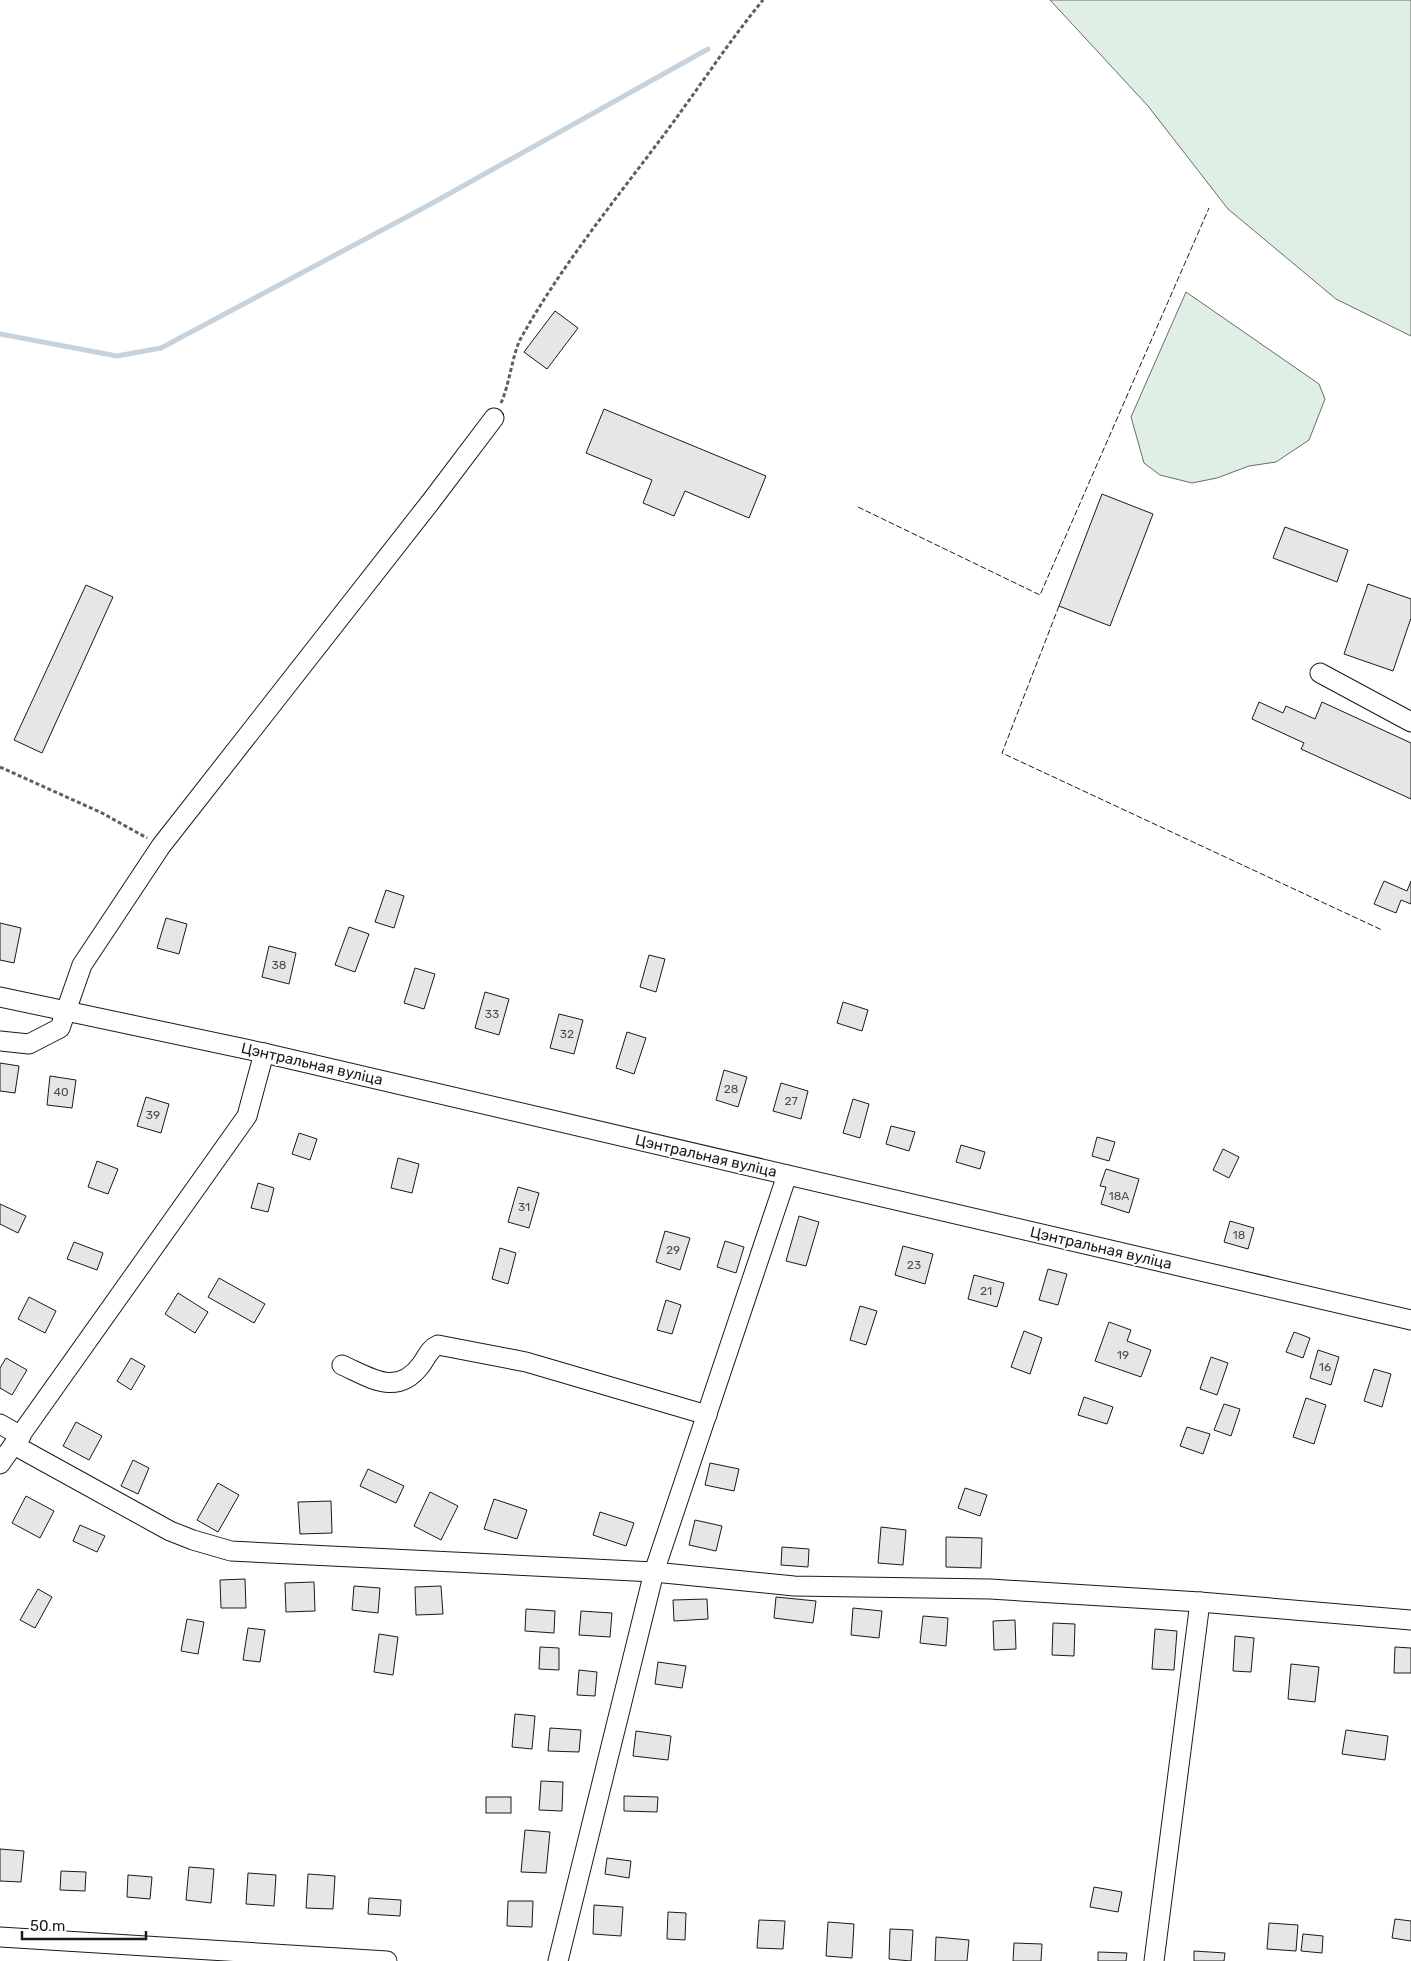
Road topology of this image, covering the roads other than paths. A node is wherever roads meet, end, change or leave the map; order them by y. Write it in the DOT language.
graph roads {
  1 [pos="494,418"];
  2 [pos="1320,673"];
  3 [pos="1411,722"];
  4 [pos="0,997"];
  5 [pos="65,1011"];
  6 [pos="0,1041"];
  7 [pos="264,1053"];
  8 [pos="787,1175"];
  9 [pos="1411,1320"];
  10 [pos="342,1365"];
  11 [pos="707,1415"];
  12 [pos="0,1424"];
  13 [pos="17,1440"];
  14 [pos="0,1464"];
  15 [pos="654,1572"];
  16 [pos="1200,1602"];
  17 [pos="1411,1620"];
  18 [pos="0,1937"];
  19 [pos="323,1959"];
  20 [pos="387,1961"];
  21 [pos="558,1961"];
  22 [pos="1154,1961"];
  1 -- 5 [label="street"];
  2 -- 3 [label="street"];
  4 -- 5 [label="street, Цэнтральная вуліца"];
  5 -- 6 [label="street"];
  5 -- 7 [label="street, Цэнтральная вуліца"];
  7 -- 8 [label="street, Цэнтральная вуліца"];
  7 -- 13 [label="street"];
  8 -- 9 [label="street, Цэнтральная вуліца"];
  8 -- 11 [label="street"];
  10 -- 11 [label="street"];
  11 -- 15 [label="street"];
  12 -- 13 [label="street"];
  13 -- 14 [label="street"];
  13 -- 15 [label="street"];
  15 -- 16 [label="street"];
  15 -- 21 [label="street"];
  16 -- 17 [label="street"];
  16 -- 22 [label="street"];
  18 -- 19 [label="street"];
  19 -- 20 [label="street"];
}
